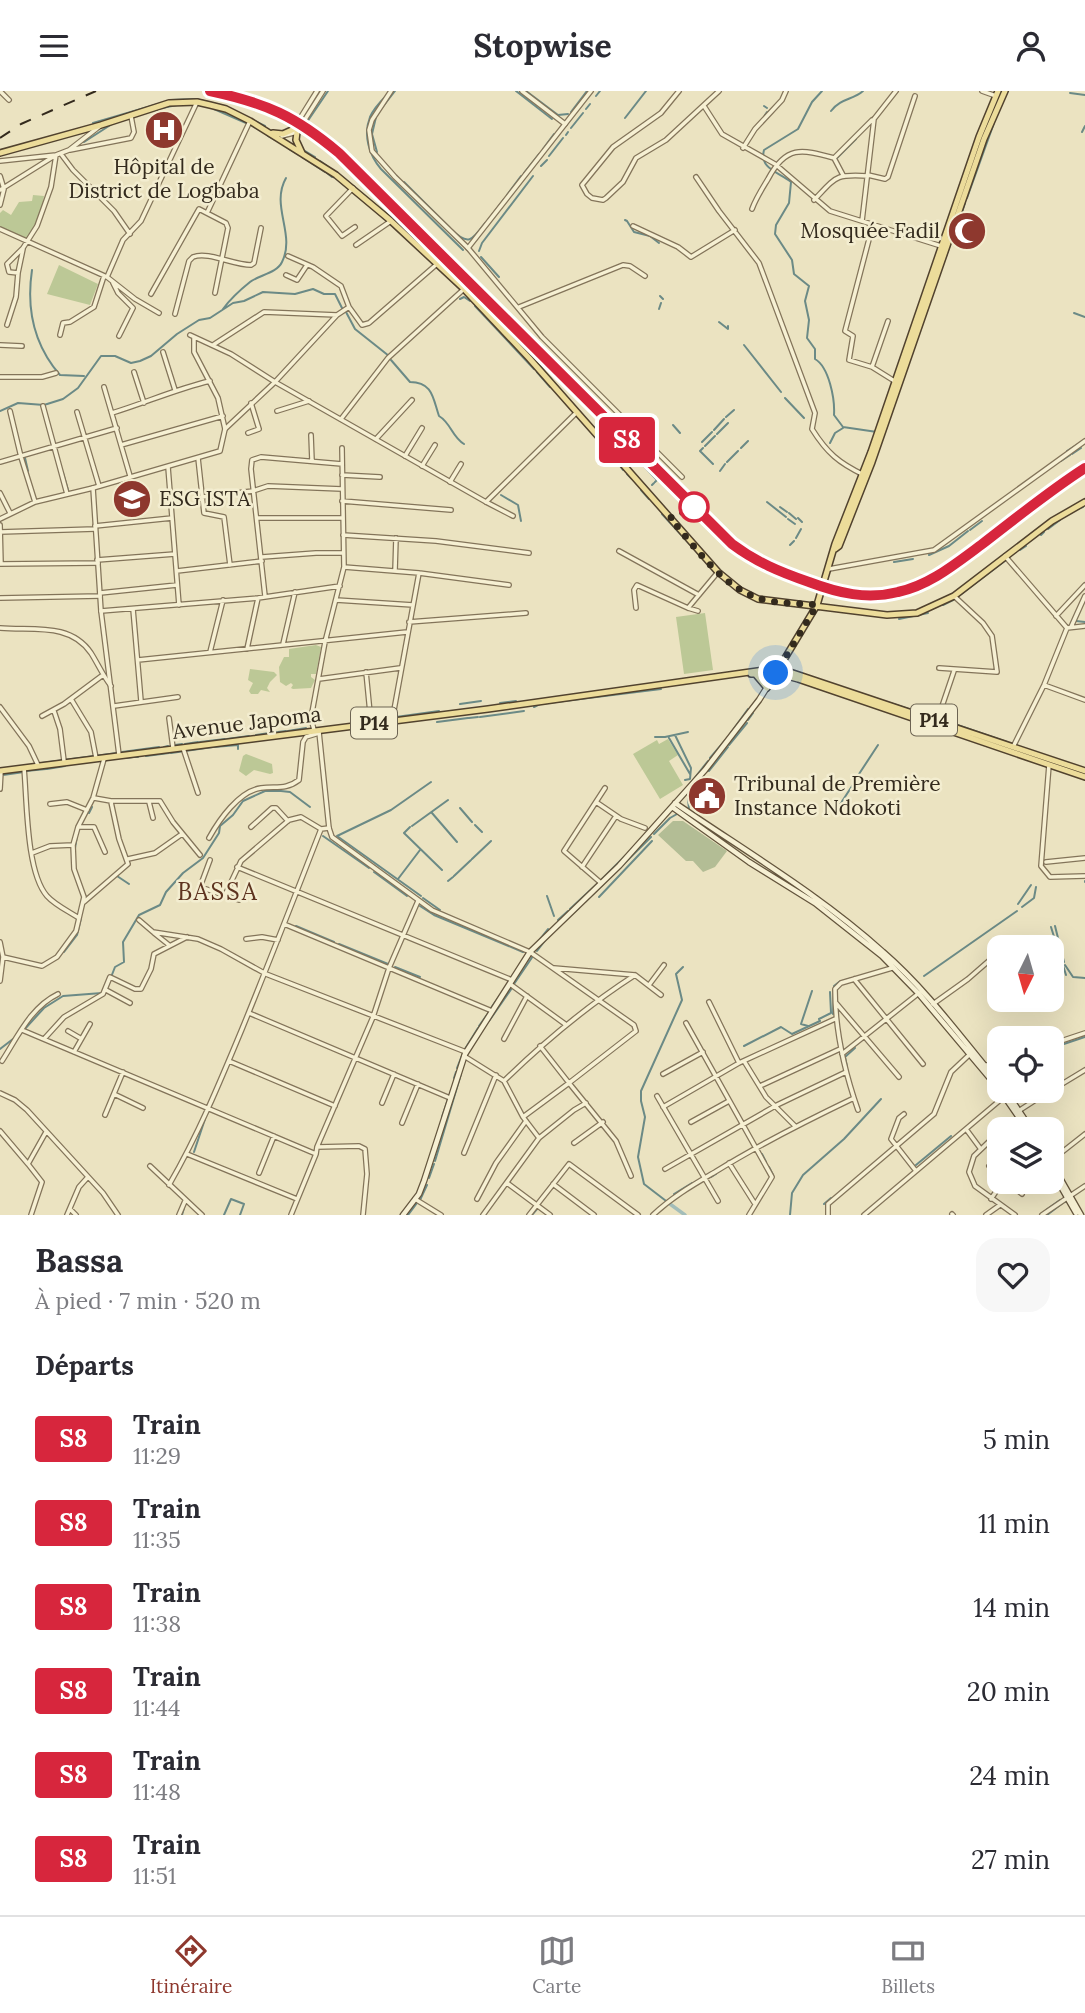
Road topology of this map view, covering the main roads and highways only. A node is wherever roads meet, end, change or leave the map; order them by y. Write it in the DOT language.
graph roads {
  1 [pos="1005,91"];
  2 [pos="997,94"];
  3 [pos="268,132"];
  4 [pos="981,138"];
  5 [pos="0,153"];
  6 [pos="302,153"];
  7 [pos="961,198"];
  8 [pos="897,383"];
  9 [pos="1085,502"];
  10 [pos="817,605"];
  11 [pos="789,655"];
  12 [pos="780,671"];
  13 [pos="793,672"];
  14 [pos="748,673"];
  15 [pos="756,675"];
  16 [pos="767,688"];
  17 [pos="1012,749"];
  18 [pos="1050,762"];
  19 [pos="1,771"];
  20 [pos="1085,771"];
  21 [pos="1085,777"];
  22 [pos="674,805"];
  23 [pos="920,992"];
  24 [pos="971,1053"];
  25 [pos="983,1066"];
  26 [pos="987,1070"];
  27 [pos="987,1071"];
  28 [pos="1064,1188"];
  29 [pos="1064,1190"];
  30 [pos="1068,1197"];
  31 [pos="403,1215"];
  32 [pos="1079,1215"];
  1 -- 4 [label="main road"];
  2 -- 4 [label="main road"];
  3 -- 5 [label="main road"];
  3 -- 6 [label="main road"];
  3 -- 6 [label="main road"];
  4 -- 7 [label="main road"];
  6 -- 10 [label="main road"];
  7 -- 8 [label="main road"];
  7 -- 8 [label="main road"];
  8 -- 10 [label="main road"];
  9 -- 10 [label="main road"];
  10 -- 11 [label="main road"];
  11 -- 12 [label="main road"];
  11 -- 13 [label="main road"];
  12 -- 13 [label="main road, Avenue Japoma / P14"];
  12 -- 14 [label="main road, Avenue Japoma / P14"];
  12 -- 15 [label="main road, Avenue Japoma / P14"];
  12 -- 16 [label="main road"];
  12 -- 17 [label="main road, Avenue Japoma / P14"];
  13 -- 17 [label="main road, Avenue Japoma / P14"];
  14 -- 15 [label="main road, Avenue Japoma / P14"];
  14 -- 19 [label="main road, Avenue Japoma / P14"];
  15 -- 16 [label="main road"];
  16 -- 22 [label="main road"];
  17 -- 18 [label="main road, Avenue Japoma / P14"];
  18 -- 20 [label="main road, Avenue Japoma / P14"];
  18 -- 21 [label="main road, Avenue Japoma / P14"];
  22 -- 23 [label="main road"];
  22 -- 23 [label="main road"];
  22 -- 31 [label="main road"];
  23 -- 24 [label="main road"];
  23 -- 24 [label="main road"];
  24 -- 25 [label="main road"];
  25 -- 26 [label="main road"];
  25 -- 27 [label="main road"];
  28 -- 30 [label="main road"];
  29 -- 30 [label="main road"];
  30 -- 32 [label="main road"];
}
